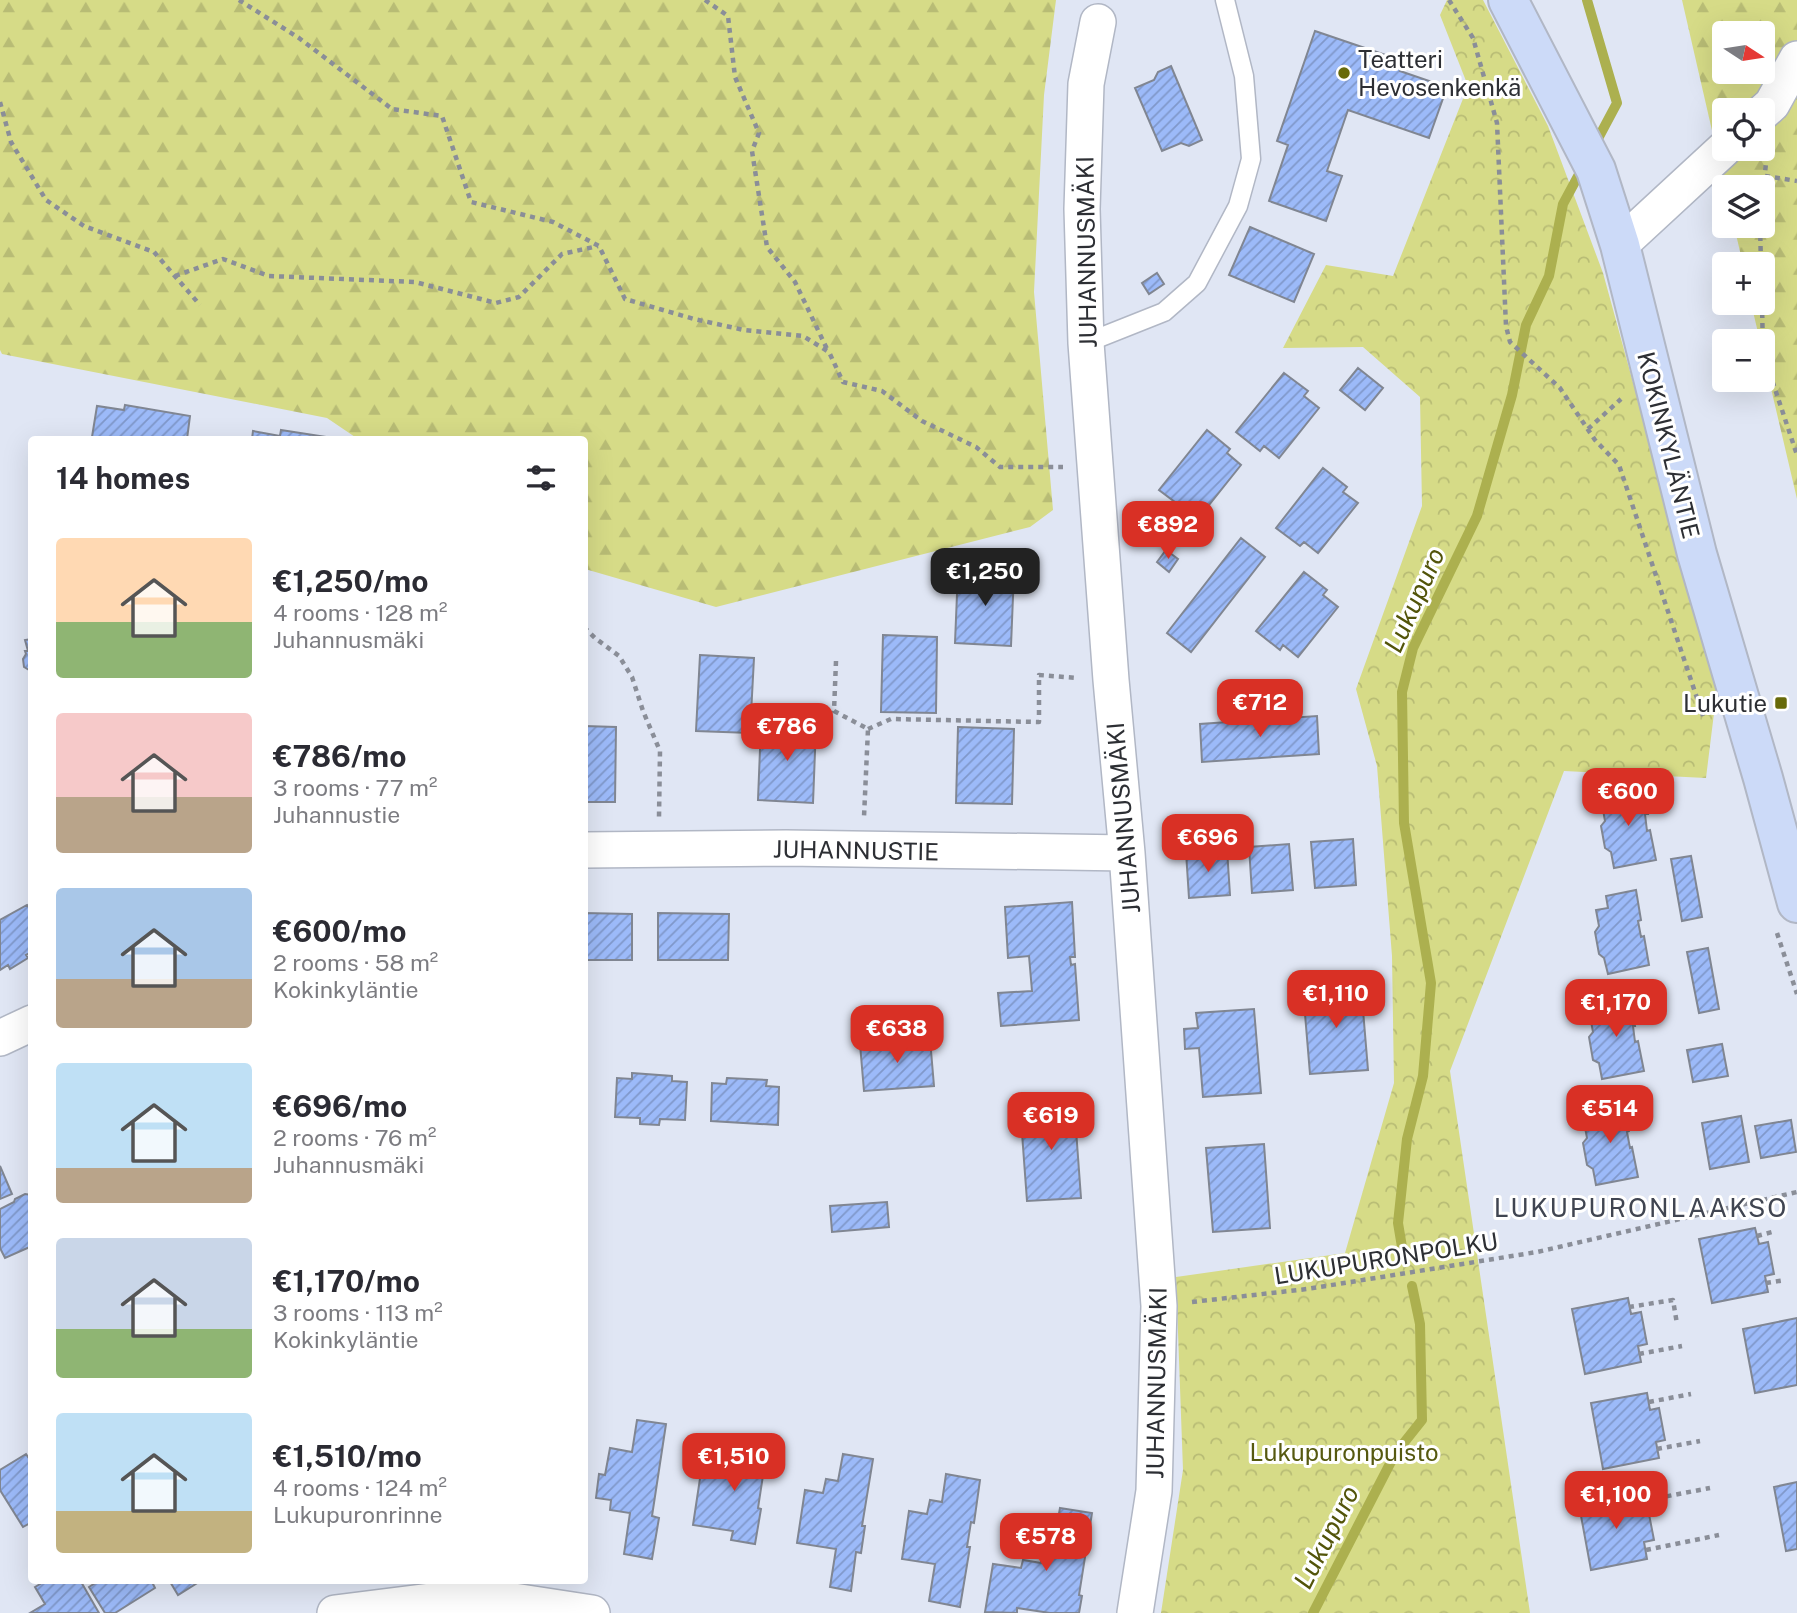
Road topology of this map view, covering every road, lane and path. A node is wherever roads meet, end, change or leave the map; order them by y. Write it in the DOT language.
graph roads {
  1 [pos="239,0"];
  2 [pos="705,0"];
  3 [pos="1225,0"];
  4 [pos="1449,0"];
  5 [pos="1508,0"];
  6 [pos="1098,22"];
  7 [pos="1797,60"];
  8 [pos="1774,98"];
  9 [pos="0,102"];
  10 [pos="1712,160"];
  11 [pos="1775,178"];
  12 [pos="1797,181"];
  13 [pos="599,246"];
  14 [pos="1620,246"];
  15 [pos="175,276"];
  16 [pos="200,305"];
  17 [pos="1762,315"];
  18 [pos="1086,344"];
  19 [pos="828,352"];
  20 [pos="1797,455"];
  21 [pos="1066,466"];
  22 [pos="588,631"];
  23 [pos="836,662"];
  24 [pos="1111,680"];
  25 [pos="1707,727"];
  26 [pos="868,729"];
  27 [pos="658,849"];
  28 [pos="863,849"];
  29 [pos="588,850"];
  30 [pos="1127,853"];
  31 [pos="1786,914"];
  32 [pos="1797,994"];
  33 [pos="28,1025"];
  34 [pos="0,1038"];
  35 [pos="1797,1192"];
  36 [pos="1776,1231"];
  37 [pos="1757,1236"];
  38 [pos="1785,1280"];
  39 [pos="1766,1283"];
  40 [pos="1159,1306"];
  41 [pos="1629,1307"];
  42 [pos="1677,1324"];
  43 [pos="1682,1346"];
  44 [pos="1639,1353"];
  45 [pos="1691,1394"];
  46 [pos="1648,1402"];
  47 [pos="1700,1441"];
  48 [pos="1657,1449"];
  49 [pos="1710,1488"];
  50 [pos="1637,1502"];
  51 [pos="1719,1535"];
  52 [pos="1646,1550"];
  53 [pos="335,1613"];
  54 [pos="593,1613"];
  55 [pos="1135,1613"];
  1 -- 13 [label="path"];
  2 -- 19 [label="path"];
  3 -- 18 [label="lane"];
  4 -- 25 [label="path"];
  5 -- 14 [label="main road, KOKINKYLÄNTIE"];
  6 -- 18 [label="street, JUHANNUSMÄKI"];
  7 -- 8 [label="street"];
  9 -- 15 [label="path"];
  10 -- 14 [label="street"];
  11 -- 12 [label="path"];
  13 -- 15 [label="path"];
  13 -- 19 [label="path"];
  14 -- 31 [label="main road, KOKINKYLÄNTIE"];
  15 -- 16 [label="path"];
  17 -- 20 [label="path"];
  18 -- 24 [label="street, JUHANNUSMÄKI"];
  19 -- 21 [label="path"];
  22 -- 27 [label="path"];
  23 -- 26 [label="path"];
  24 -- 26 [label="path"];
  24 -- 30 [label="street, JUHANNUSMÄKI"];
  26 -- 28 [label="path"];
  27 -- 28 [label="street, JUHANNUSTIE"];
  27 -- 29 [label="street, JUHANNUSTIE"];
  28 -- 30 [label="street, JUHANNUSTIE"];
  30 -- 40 [label="street, JUHANNUSMÄKI"];
  31 -- 32 [label="path"];
  33 -- 34 [label="street"];
  35 -- 40 [label="path, LUKUPURONPOLKU"];
  36 -- 37 [label="path"];
  38 -- 39 [label="path"];
  40 -- 55 [label="street, JUHANNUSMÄKI"];
  41 -- 42 [label="path"];
  43 -- 44 [label="path"];
  45 -- 46 [label="path"];
  47 -- 48 [label="path"];
  49 -- 50 [label="path"];
  51 -- 52 [label="path"];
  53 -- 54 [label="street"];
}
